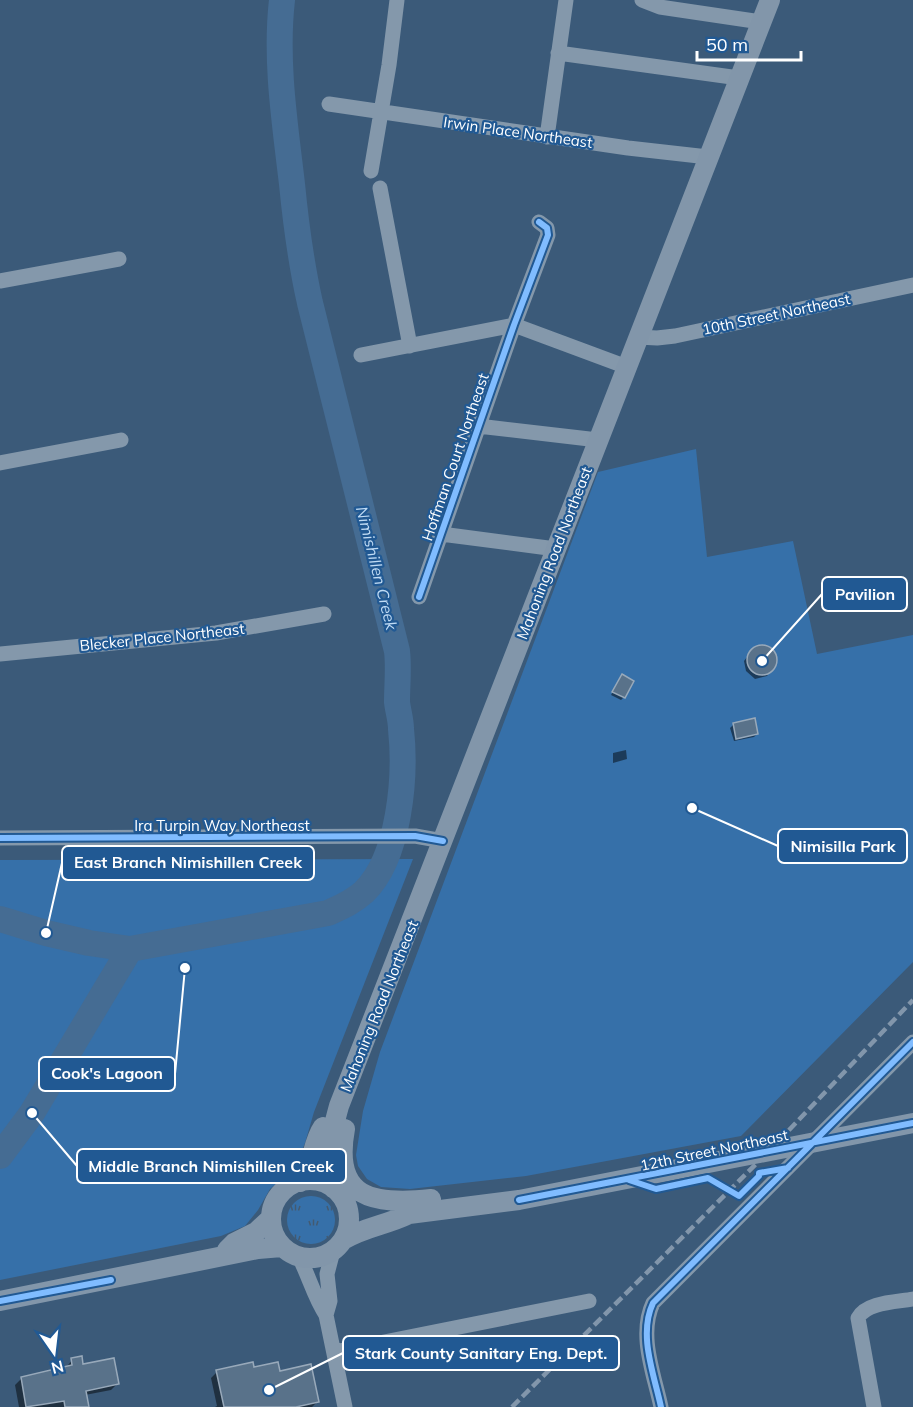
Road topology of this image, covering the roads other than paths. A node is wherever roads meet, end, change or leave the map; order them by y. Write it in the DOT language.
graph roads {
  1 [pos="397,0"];
  2 [pos="566,0"];
  3 [pos="642,0"];
  4 [pos="770,0"];
  5 [pos="761,22"];
  6 [pos="558,53"];
  7 [pos="739,78"];
  8 [pos="329,104"];
  9 [pos="381,112"];
  10 [pos="547,137"];
  11 [pos="708,158"];
  12 [pos="371,171"];
  13 [pos="380,188"];
  14 [pos="539,222"];
  15 [pos="119,259"];
  16 [pos="0,282"];
  17 [pos="913,285"];
  18 [pos="513,326"];
  19 [pos="638,338"];
  20 [pos="410,346"];
  21 [pos="361,355"];
  22 [pos="627,367"];
  23 [pos="478,426"];
  24 [pos="121,440"];
  25 [pos="598,440"];
  26 [pos="0,463"];
  27 [pos="441,534"];
  28 [pos="556,549"];
  29 [pos="418,597"];
  30 [pos="324,615"];
  31 [pos="0,654"];
  32 [pos="0,838"];
  33 [pos="443,841"];
  34 [pos="366,1039"];
  35 [pos="913,1042"];
  36 [pos="339,1106"];
  37 [pos="913,1123"];
  38 [pos="815,1142"];
  39 [pos="301,1182"];
  40 [pos="337,1192"];
  41 [pos="519,1200"];
  42 [pos="409,1214"];
  43 [pos="271,1218"];
  44 [pos="338,1246"];
  45 [pos="291,1252"];
  46 [pos="220,1257"];
  47 [pos="913,1299"];
  48 [pos="0,1301"];
  49 [pos="589,1301"];
  50 [pos="326,1315"];
  51 [pos="334,1352"];
  52 [pos="345,1407"];
  53 [pos="661,1407"];
  54 [pos="874,1407"];
  1 -- 9 [label="street"];
  2 -- 6 [label="street"];
  3 -- 5 [label="street"];
  4 -- 5 [label="main road, Mahoning Road Northeast"];
  5 -- 7 [label="main road, Mahoning Road Northeast"];
  6 -- 7 [label="street"];
  6 -- 10 [label="street"];
  7 -- 11 [label="main road, Mahoning Road Northeast"];
  8 -- 9 [label="street, Irwin Place Northeast"];
  9 -- 10 [label="street, Irwin Place Northeast"];
  9 -- 12 [label="street"];
  10 -- 11 [label="street, Irwin Place Northeast"];
  11 -- 19 [label="main road, Mahoning Road Northeast"];
  13 -- 20 [label="street"];
  14 -- 18 [label="street, Hoffman Court Northeast"];
  15 -- 16 [label="street"];
  17 -- 19 [label="street, 10th Street Northeast"];
  18 -- 20 [label="street"];
  18 -- 22 [label="street"];
  18 -- 23 [label="street, Hoffman Court Northeast"];
  19 -- 22 [label="main road, Mahoning Road Northeast"];
  20 -- 21 [label="street"];
  22 -- 25 [label="main road, Mahoning Road Northeast"];
  23 -- 25 [label="street"];
  23 -- 27 [label="street, Hoffman Court Northeast"];
  24 -- 26 [label="street"];
  25 -- 28 [label="main road, Mahoning Road Northeast"];
  27 -- 28 [label="street"];
  27 -- 29 [label="street, Hoffman Court Northeast"];
  28 -- 33 [label="main road, Mahoning Road Northeast"];
  30 -- 31 [label="street, Blecker Place Northeast"];
  32 -- 33 [label="street, Ira Turpin Way Northeast"];
  33 -- 34 [label="main road, Mahoning Road Northeast"];
  34 -- 36 [label="main road, Mahoning Road Northeast"];
  34 -- 41 [label="main road"];
  35 -- 38 [label="street"];
  36 -- 39 [label="main road, Mahoning Road Northeast"];
  36 -- 40 [label="main road, Mahoning Road Northeast"];
  37 -- 38 [label="main road, 12th Street Northeast"];
  38 -- 41 [label="main road, 12th Street Northeast"];
  38 -- 53 [label="street"];
  39 -- 40 [label="main road"];
  39 -- 43 [label="main road"];
  40 -- 42 [label="main road, 12th Street Northeast"];
  40 -- 44 [label="main road"];
  41 -- 42 [label="main road, 12th Street Northeast"];
  42 -- 44 [label="main road, 12th Street Northeast"];
  43 -- 45 [label="main road"];
  43 -- 46 [label="main road"];
  44 -- 45 [label="main road"];
  44 -- 50 [label="street"];
  45 -- 46 [label="main road"];
  45 -- 50 [label="street"];
  46 -- 48 [label="main road"];
  47 -- 54 [label="street"];
  49 -- 51 [label="street"];
  50 -- 51 [label="street"];
  51 -- 52 [label="street"];
}
